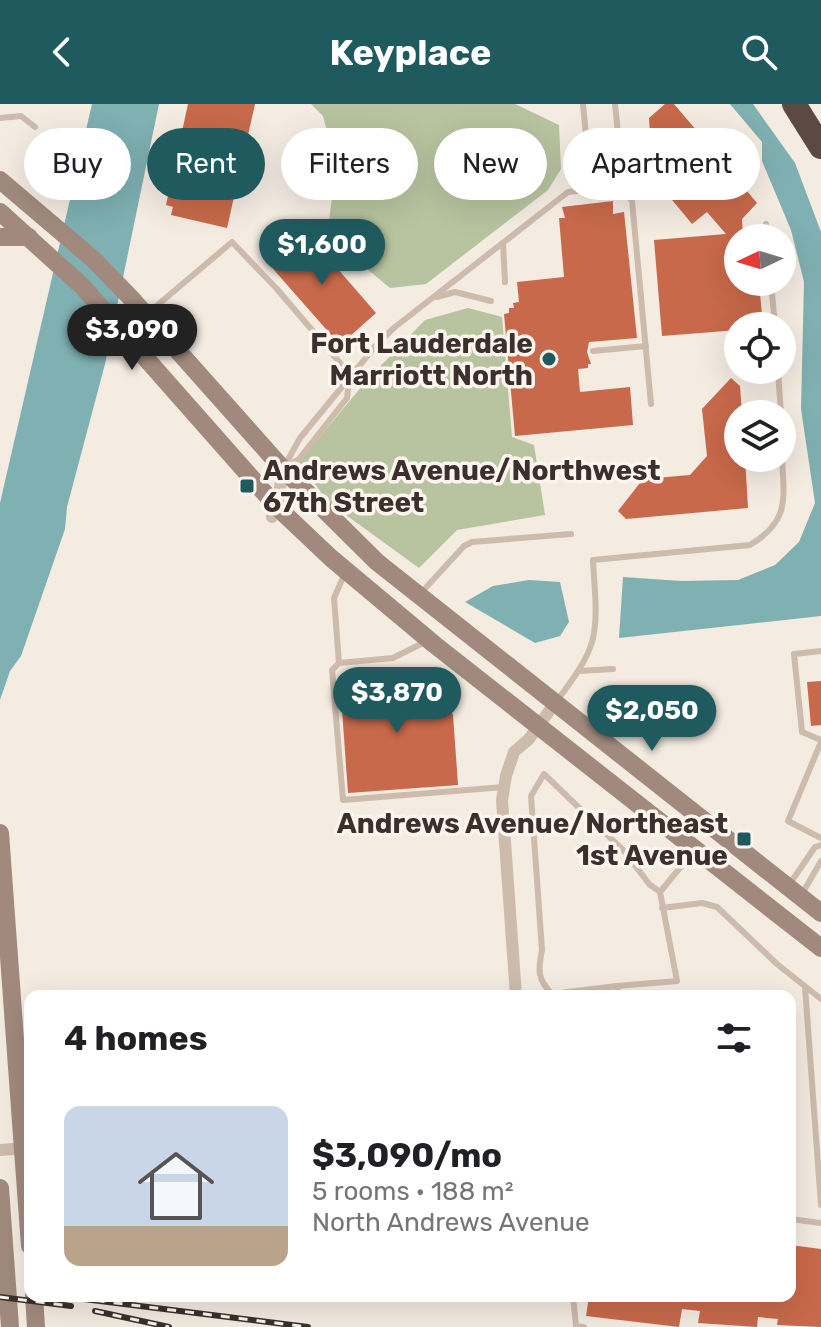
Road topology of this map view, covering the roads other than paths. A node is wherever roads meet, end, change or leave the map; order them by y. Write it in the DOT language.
graph roads {
  1 [pos="583,104"];
  2 [pos="615,104"];
  3 [pos="794,104"];
  4 [pos="0,118"];
  5 [pos="35,127"];
  6 [pos="585,128"];
  7 [pos="617,128"];
  8 [pos="821,147"];
  9 [pos="0,180"];
  10 [pos="563,196"];
  11 [pos="631,200"];
  12 [pos="0,212"];
  13 [pos="0,237"];
  14 [pos="29,237"];
  15 [pos="503,243"];
  16 [pos="505,282"];
  17 [pos="433,298"];
  18 [pos="491,301"];
  19 [pos="146,315"];
  20 [pos="646,346"];
  21 [pos="593,351"];
  22 [pos="350,379"];
  23 [pos="651,404"];
  24 [pos="283,469"];
  25 [pos="783,472"];
  26 [pos="274,512"];
  27 [pos="571,534"];
  28 [pos="346,571"];
  29 [pos="418,596"];
  30 [pos="429,640"];
  31 [pos="821,651"];
  32 [pos="339,663"];
  33 [pos="613,669"];
  34 [pos="579,671"];
  35 [pos="555,703"];
  36 [pos="538,726"];
  37 [pos="802,732"];
  38 [pos="794,733"];
  39 [pos="821,741"];
  40 [pos="504,787"];
  41 [pos="0,833"];
  42 [pos="821,838"];
  43 [pos="821,845"];
  44 [pos="695,849"];
  45 [pos="821,861"];
  46 [pos="660,892"];
  47 [pos="794,892"];
  48 [pos="662,908"];
  49 [pos="821,913"];
  50 [pos="821,948"];
  51 [pos="617,986"];
  52 [pos="805,987"];
  53 [pos="515,990"];
  54 [pos="547,990"];
  55 [pos="588,990"];
  56 [pos="617,990"];
  57 [pos="821,999"];
  58 [pos="24,1124"];
  59 [pos="24,1148"];
  60 [pos="0,1150"];
  61 [pos="0,1188"];
  62 [pos="821,1205"];
  63 [pos="796,1220"];
  64 [pos="821,1223"];
  65 [pos="34,1302"];
  66 [pos="574,1302"];
  67 [pos="10,1327"];
  68 [pos="36,1327"];
  69 [pos="584,1327"];
  1 -- 6 [label="lane"];
  2 -- 7 [label="lane"];
  3 -- 8 [label="highway"];
  4 -- 5 [label="lane"];
  9 -- 19 [label="main road"];
  10 -- 15 [label="lane"];
  11 -- 20 [label="lane"];
  12 -- 14 [label="main road"];
  13 -- 14 [label="main road"];
  14 -- 26 [label="main road"];
  15 -- 16 [label="lane"];
  15 -- 17 [label="lane"];
  17 -- 18 [label="lane"];
  17 -- 22 [label="lane"];
  19 -- 22 [label="lane"];
  19 -- 24 [label="main road"];
  20 -- 21 [label="lane"];
  20 -- 23 [label="lane"];
  22 -- 24 [label="lane"];
  22 -- 24 [label="lane"];
  24 -- 26 [label="street"];
  24 -- 29 [label="main road"];
  25 -- 34 [label="lane"];
  26 -- 28 [label="main road"];
  27 -- 29 [label="lane"];
  28 -- 30 [label="main road"];
  28 -- 32 [label="lane"];
  29 -- 35 [label="main road"];
  30 -- 32 [label="lane"];
  30 -- 36 [label="main road"];
  31 -- 37 [label="lane"];
  32 -- 40 [label="lane"];
  33 -- 34 [label="lane"];
  34 -- 35 [label="lane"];
  35 -- 36 [label="street"];
  35 -- 47 [label="main road"];
  36 -- 40 [label="street"];
  36 -- 44 [label="main road"];
  37 -- 38 [label="lane"];
  37 -- 39 [label="lane"];
  39 -- 42 [label="lane"];
  40 -- 53 [label="street"];
  41 -- 58 [label="main road"];
  43 -- 47 [label="lane"];
  44 -- 46 [label="lane"];
  44 -- 50 [label="main road"];
  45 -- 47 [label="lane"];
  46 -- 48 [label="lane"];
  46 -- 54 [label="lane"];
  47 -- 49 [label="main road"];
  48 -- 51 [label="lane"];
  48 -- 52 [label="lane"];
  51 -- 55 [label="lane"];
  51 -- 56 [label="lane"];
  52 -- 57 [label="lane"];
  52 -- 62 [label="lane"];
  59 -- 60 [label="street"];
  61 -- 67 [label="main road"];
  63 -- 64 [label="lane"];
  65 -- 68 [label="main road"];
  66 -- 69 [label="lane"];
}
